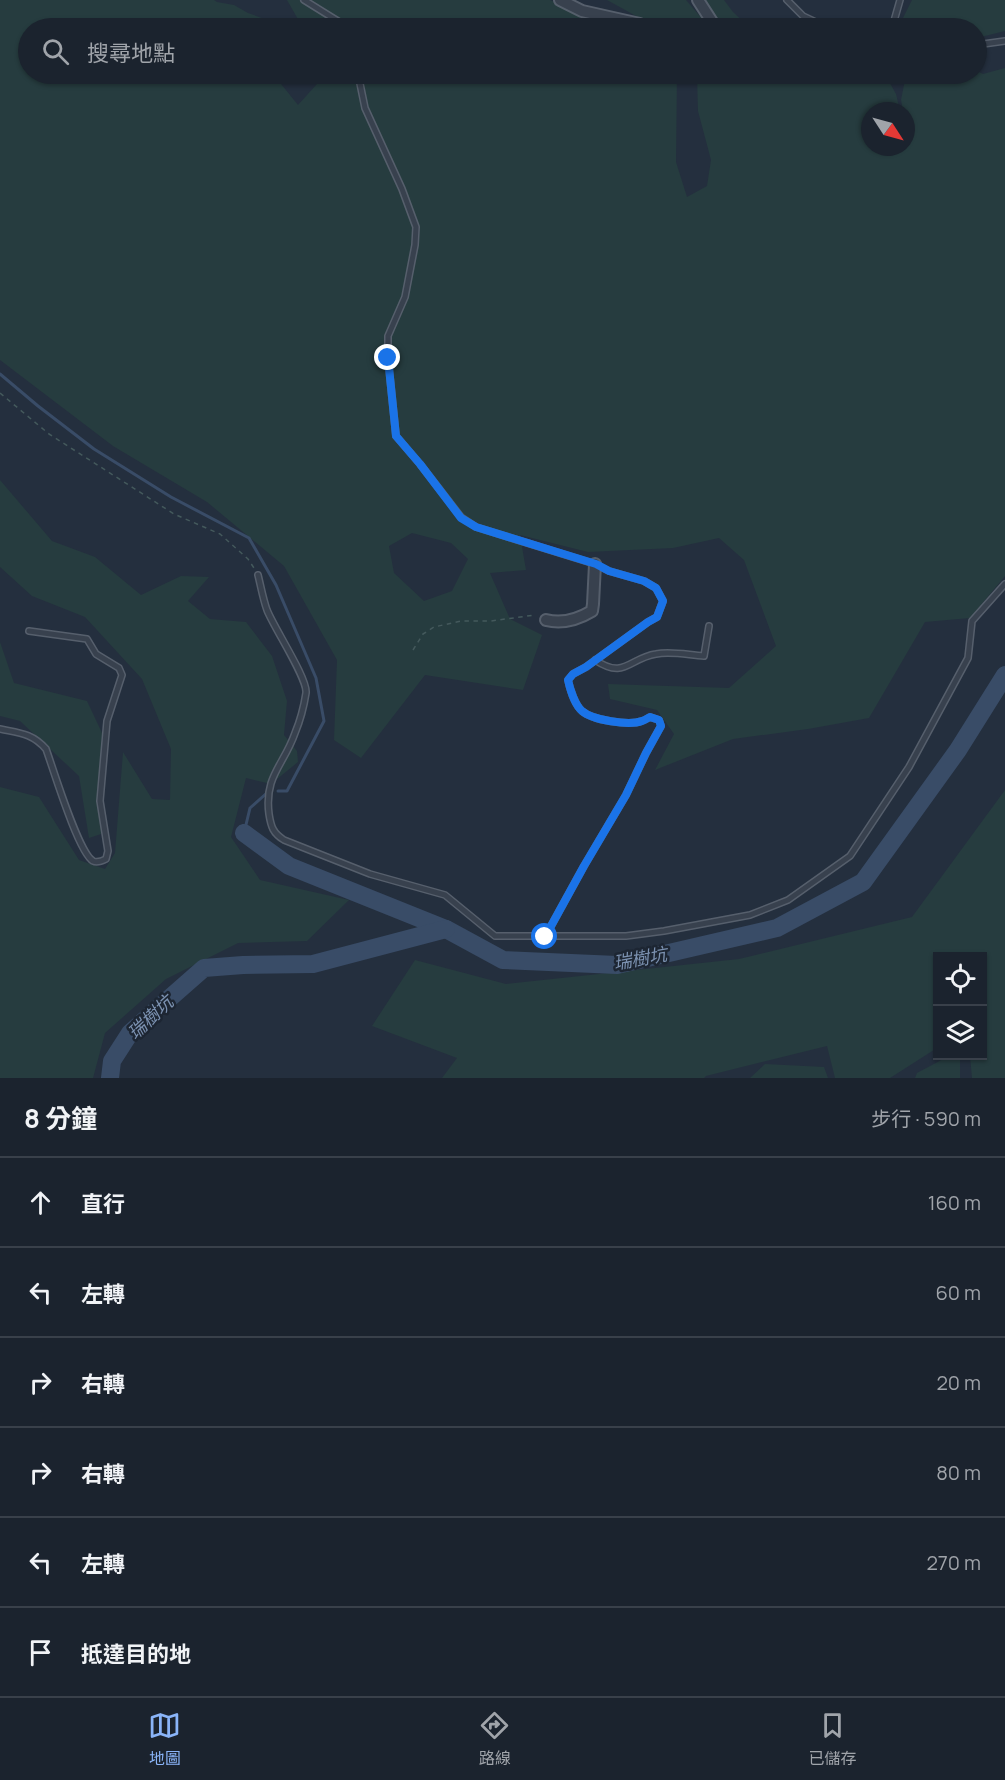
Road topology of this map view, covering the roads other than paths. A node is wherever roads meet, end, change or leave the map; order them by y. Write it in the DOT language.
graph roads {
  1 [pos="304,0"];
  2 [pos="560,0"];
  3 [pos="698,0"];
  4 [pos="787,0"];
  5 [pos="900,0"];
  6 [pos="333,18"];
  7 [pos="613,18"];
  8 [pos="710,18"];
  9 [pos="807,18"];
  10 [pos="895,18"];
  11 [pos="1005,41"];
  12 [pos="987,43"];
  13 [pos="360,84"];
  14 [pos="596,564"];
  15 [pos="258,575"];
  16 [pos="1005,584"];
  17 [pos="546,620"];
  18 [pos="709,626"];
  19 [pos="29,631"];
  20 [pos="596,660"];
  21 [pos="0,729"];
  22 [pos="545,937"];
  1 -- 6 [label="lane"];
  2 -- 7 [label="street"];
  3 -- 8 [label="street"];
  4 -- 9 [label="lane"];
  5 -- 10 [label="lane"];
  11 -- 12 [label="lane"];
  13 -- 14 [label="lane"];
  14 -- 17 [label="street"];
  14 -- 20 [label="lane"];
  15 -- 22 [label="lane"];
  16 -- 22 [label="lane"];
  18 -- 20 [label="lane"];
  19 -- 21 [label="lane"];
  20 -- 22 [label="lane"];
}
